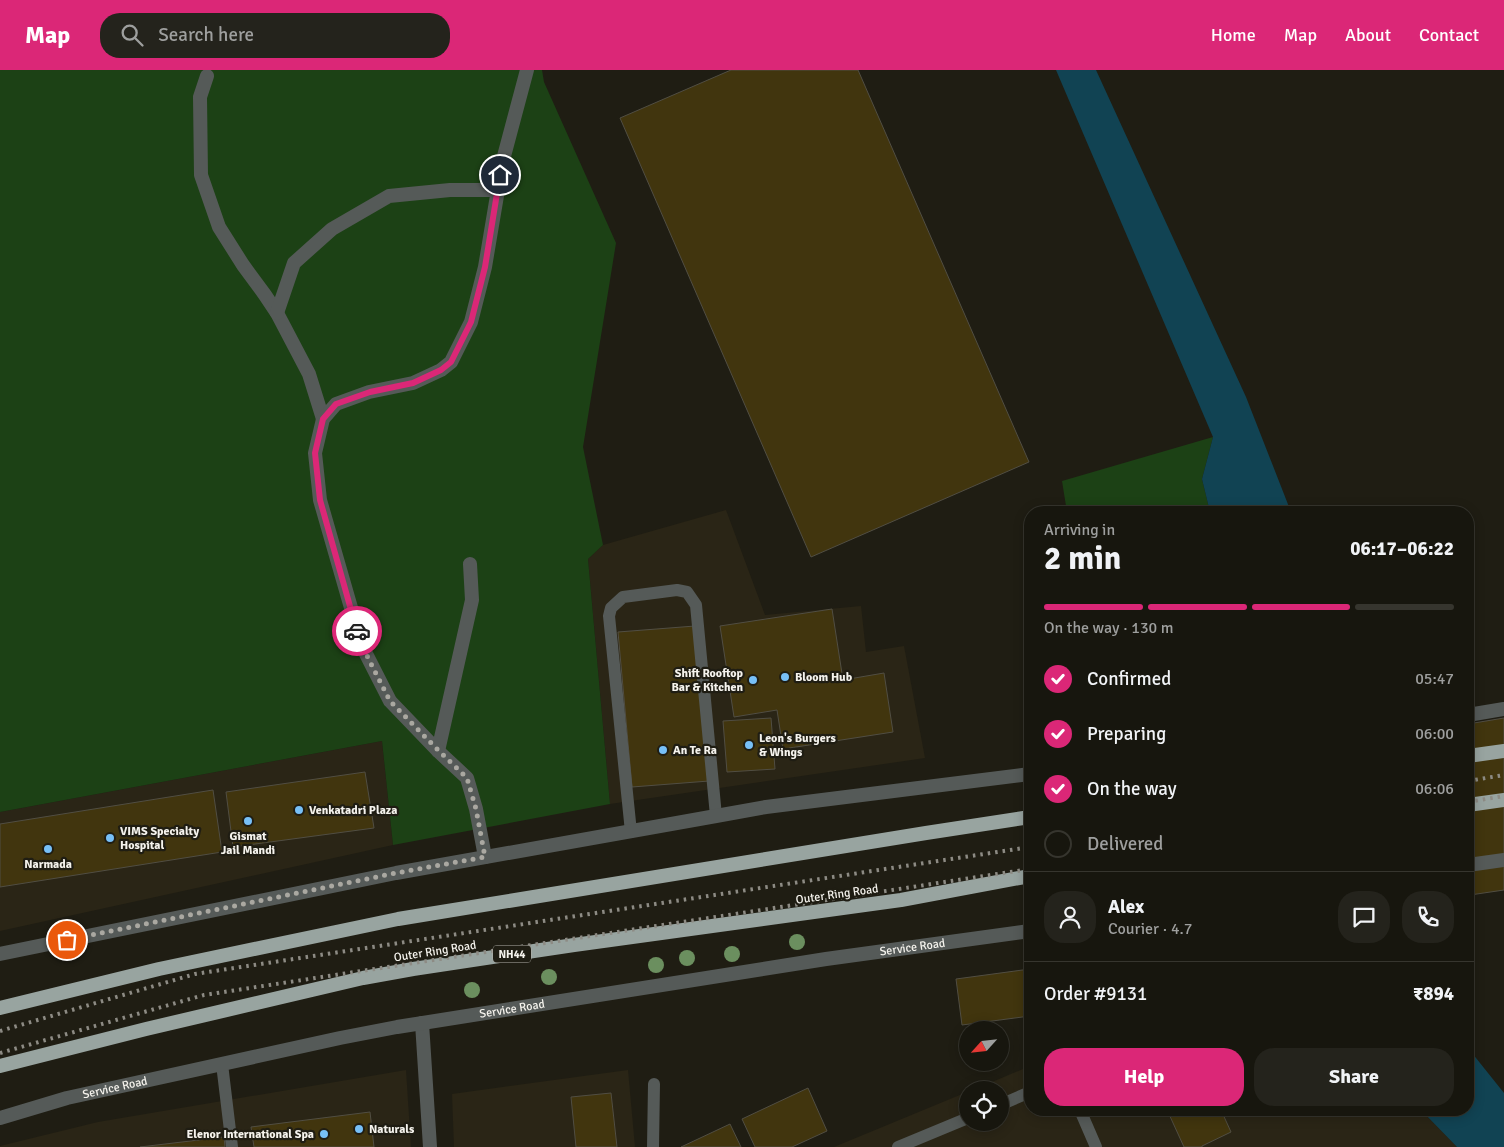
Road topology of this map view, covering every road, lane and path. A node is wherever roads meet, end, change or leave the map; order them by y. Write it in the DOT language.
graph roads {
  1 [pos="527,70"];
  2 [pos="207,76"];
  3 [pos="498,190"];
  4 [pos="277,313"];
  5 [pos="323,419"];
  6 [pos="470,564"];
  7 [pos="1504,709"];
  8 [pos="1474,714"];
  9 [pos="438,750"];
  10 [pos="1504,751"];
  11 [pos="1474,755"];
  12 [pos="1024,775"];
  13 [pos="1504,800"];
  14 [pos="1474,804"];
  15 [pos="716,816"];
  16 [pos="1024,818"];
  17 [pos="631,832"];
  18 [pos="485,857"];
  19 [pos="1504,860"];
  20 [pos="1474,864"];
  21 [pos="1024,877"];
  22 [pos="1024,933"];
  23 [pos="0,954"];
  24 [pos="0,1008"];
  25 [pos="422,1023"];
  26 [pos="222,1064"];
  27 [pos="0,1066"];
  28 [pos="654,1084"];
  29 [pos="1024,1095"];
  30 [pos="1009,1101"];
  31 [pos="1083,1116"];
  32 [pos="0,1118"];
  33 [pos="959,1122"];
  34 [pos="232,1147"];
  35 [pos="430,1147"];
  36 [pos="653,1147"];
  37 [pos="898,1147"];
  38 [pos="1096,1147"];
  1 -- 3 [label="street"];
  2 -- 4 [label="street"];
  3 -- 4 [label="street"];
  3 -- 5 [label="street"];
  4 -- 5 [label="street"];
  5 -- 9 [label="street"];
  6 -- 9 [label="street"];
  7 -- 8 [label="street"];
  9 -- 18 [label="street"];
  10 -- 11 [label="highway"];
  12 -- 15 [label="street"];
  13 -- 14 [label="highway"];
  15 -- 17 [label="street"];
  15 -- 17 [label="lane"];
  16 -- 24 [label="highway"];
  17 -- 18 [label="street"];
  18 -- 23 [label="street"];
  19 -- 20 [label="street"];
  21 -- 27 [label="highway, Outer Ring Road / NH44"];
  22 -- 25 [label="street, Service Road"];
  25 -- 26 [label="street, Service Road"];
  25 -- 35 [label="street"];
  26 -- 32 [label="street, Service Road"];
  26 -- 34 [label="lane"];
  28 -- 36 [label="lane"];
  29 -- 30 [label="lane"];
  31 -- 38 [label="lane"];
  33 -- 37 [label="lane"];
}
